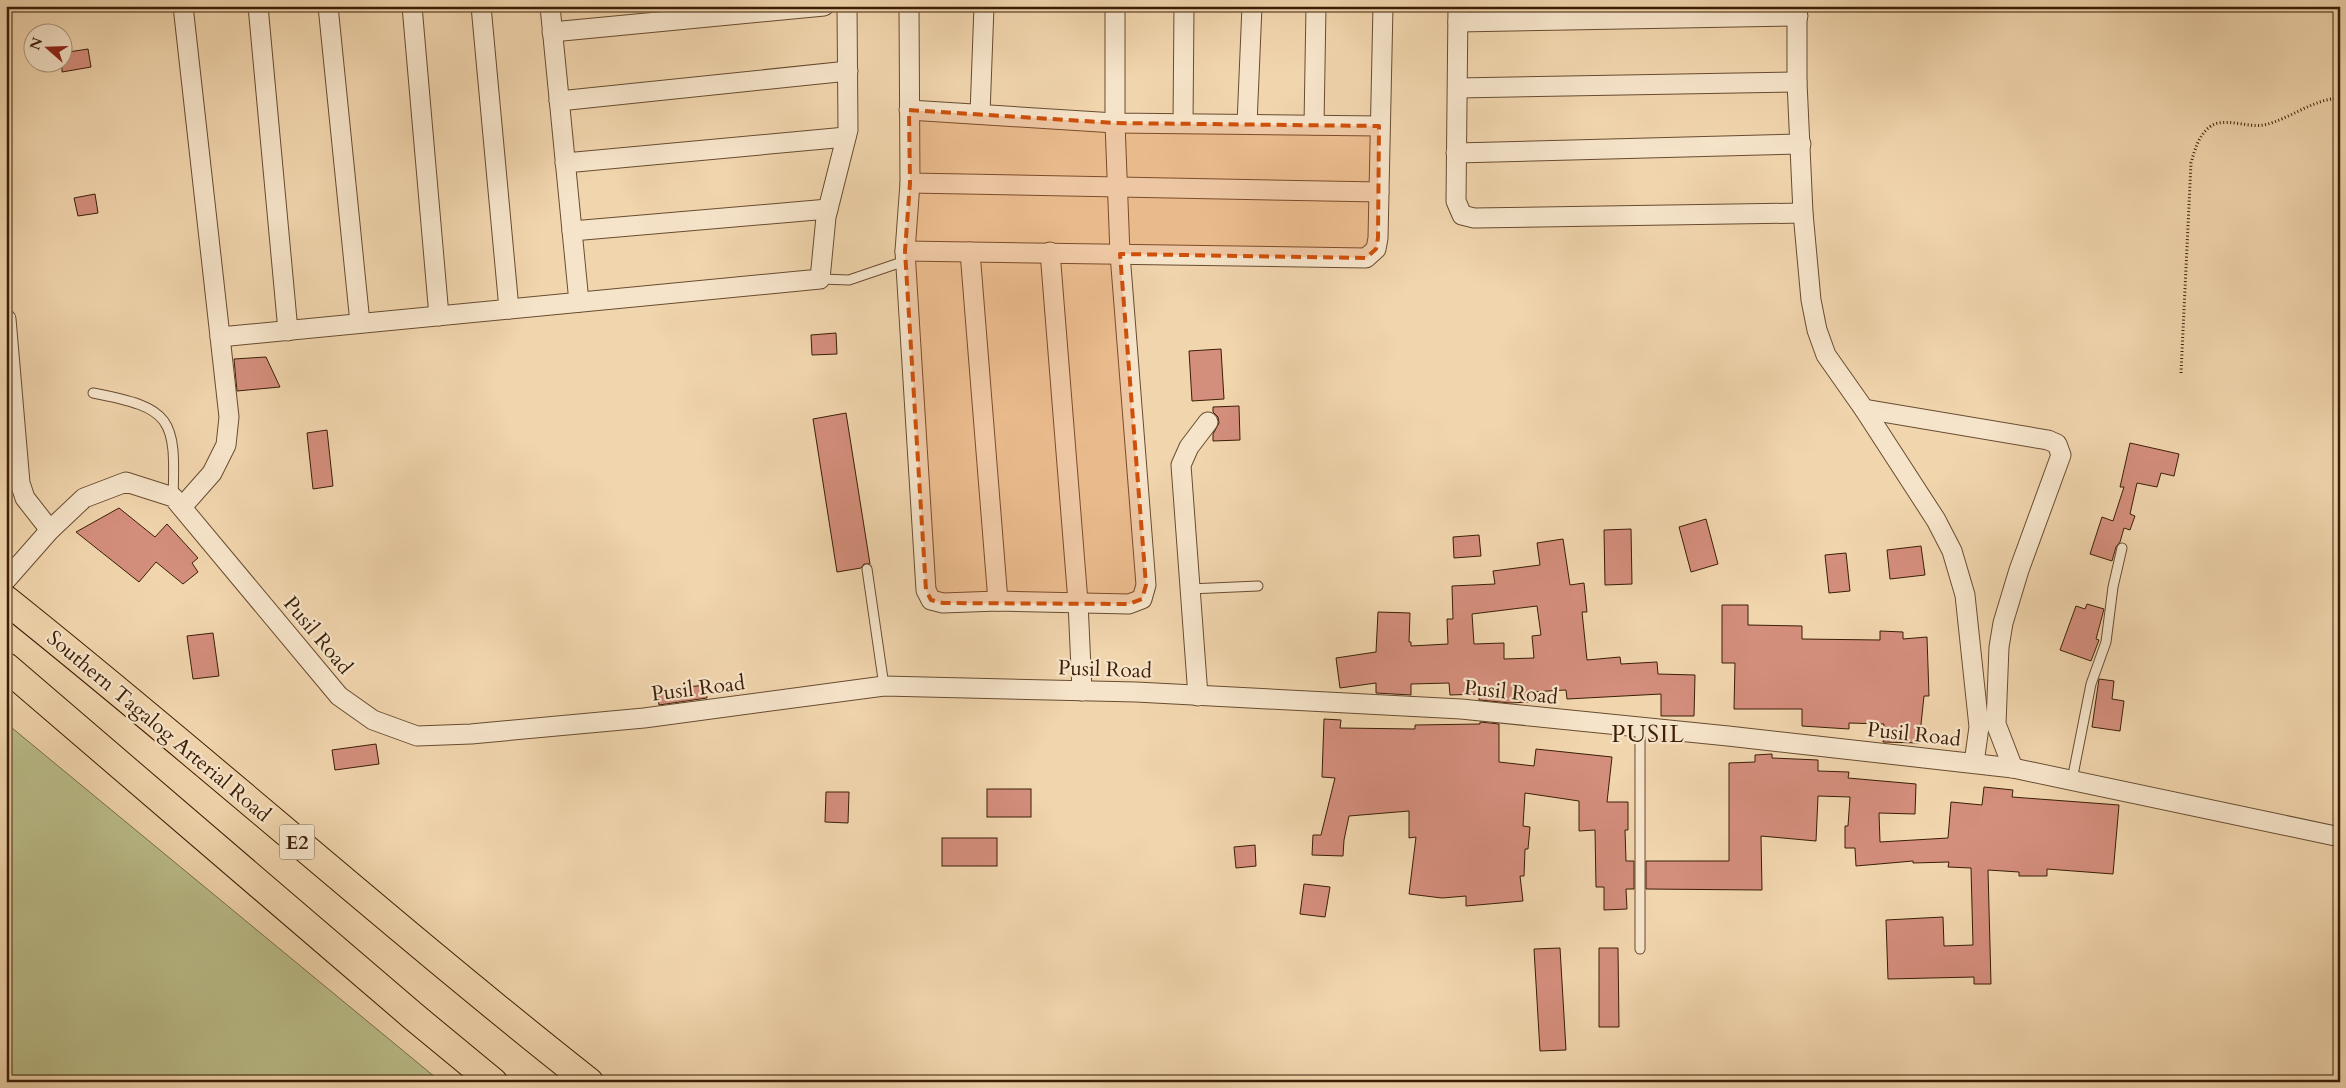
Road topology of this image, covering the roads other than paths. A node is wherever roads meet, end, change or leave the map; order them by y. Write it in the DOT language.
graph roads {
  1 [pos="183,6"];
  2 [pos="258,6"];
  3 [pos="328,6"];
  4 [pos="412,6"];
  5 [pos="481,6"];
  6 [pos="550,6"];
  7 [pos="824,6"];
  8 [pos="847,6"];
  9 [pos="909,6"];
  10 [pos="984,6"];
  11 [pos="1115,6"];
  12 [pos="1184,6"];
  13 [pos="1252,6"];
  14 [pos="1316,6"];
  15 [pos="1384,6"];
  16 [pos="1797,11"];
  17 [pos="1458,14"];
  18 [pos="552,32"];
  19 [pos="848,71"];
  20 [pos="1797,82"];
  21 [pos="1458,88"];
  22 [pos="559,100"];
  23 [pos="909,110"];
  24 [pos="980,114"];
  25 [pos="1115,123"];
  26 [pos="1183,124"];
  27 [pos="1247,124"];
  28 [pos="1314,124"];
  29 [pos="1379,126"];
  30 [pos="846,138"];
  31 [pos="1800,144"];
  32 [pos="1456,153"];
  33 [pos="565,163"];
  34 [pos="910,183"];
  35 [pos="1118,187"];
  36 [pos="1379,192"];
  37 [pos="828,209"];
  38 [pos="1803,213"];
  39 [pos="572,231"];
  40 [pos="970,252"];
  41 [pos="1050,252"];
  42 [pos="1120,254"];
  43 [pos="905,256"];
  44 [pos="820,279"];
  45 [pos="579,302"];
  46 [pos="509,309"];
  47 [pos="439,316"];
  48 [pos="6,319"];
  49 [pos="360,324"];
  50 [pos="288,331"];
  51 [pos="220,337"];
  52 [pos="93,394"];
  53 [pos="1864,409"];
  54 [pos="1208,422"];
  55 [pos="178,502"];
  56 [pos="50,530"];
  57 [pos="2122,548"];
  58 [pos="867,570"];
  59 [pos="6,580"];
  60 [pos="1258,586"];
  61 [pos="1189,589"];
  62 [pos="6,600"];
  63 [pos="998,601"];
  64 [pos="1078,602"];
  65 [pos="6,667"];
  66 [pos="884,686"];
  67 [pos="1082,691"];
  68 [pos="1198,696"];
  69 [pos="1640,728"];
  70 [pos="1974,763"];
  71 [pos="2013,768"];
  72 [pos="2072,780"];
  73 [pos="2340,837"];
  74 [pos="1640,949"];
  75 [pos="493,1082"];
  76 [pos="589,1082"];
  1 -- 51 [label="street"];
  2 -- 50 [label="street"];
  3 -- 49 [label="street"];
  4 -- 47 [label="street"];
  5 -- 46 [label="street"];
  6 -- 18 [label="street"];
  7 -- 18 [label="street"];
  8 -- 19 [label="street"];
  9 -- 23 [label="street"];
  10 -- 24 [label="street"];
  11 -- 25 [label="street"];
  12 -- 26 [label="street"];
  13 -- 27 [label="street"];
  14 -- 28 [label="street"];
  15 -- 29 [label="street"];
  16 -- 17 [label="street"];
  16 -- 20 [label="street"];
  17 -- 21 [label="street"];
  18 -- 22 [label="street"];
  19 -- 22 [label="street"];
  19 -- 30 [label="street"];
  20 -- 21 [label="street"];
  20 -- 31 [label="street"];
  21 -- 32 [label="street"];
  22 -- 33 [label="street"];
  23 -- 24 [label="street"];
  23 -- 34 [label="street"];
  24 -- 25 [label="street"];
  25 -- 26 [label="street"];
  25 -- 35 [label="street"];
  26 -- 27 [label="street"];
  27 -- 28 [label="street"];
  28 -- 29 [label="street"];
  29 -- 36 [label="street"];
  30 -- 33 [label="street"];
  30 -- 37 [label="street"];
  31 -- 32 [label="street"];
  31 -- 38 [label="street"];
  32 -- 38 [label="street"];
  33 -- 39 [label="street"];
  34 -- 35 [label="street"];
  34 -- 43 [label="street"];
  35 -- 36 [label="street"];
  35 -- 42 [label="street"];
  36 -- 42 [label="street"];
  37 -- 39 [label="street"];
  37 -- 44 [label="street"];
  38 -- 53 [label="street"];
  39 -- 45 [label="street"];
  40 -- 41 [label="street"];
  40 -- 43 [label="street"];
  40 -- 63 [label="street"];
  41 -- 42 [label="street"];
  41 -- 64 [label="street"];
  42 -- 64 [label="street"];
  43 -- 44 [label="lane"];
  43 -- 63 [label="street"];
  44 -- 45 [label="street"];
  45 -- 46 [label="street"];
  46 -- 47 [label="street"];
  47 -- 49 [label="street"];
  48 -- 56 [label="street"];
  49 -- 50 [label="street"];
  50 -- 51 [label="street"];
  51 -- 55 [label="street"];
  52 -- 55 [label="lane"];
  53 -- 70 [label="street"];
  53 -- 71 [label="street"];
  54 -- 61 [label="street"];
  55 -- 56 [label="street"];
  55 -- 66 [label="street, Pusil Road"];
  56 -- 59 [label="street"];
  57 -- 72 [label="lane"];
  58 -- 66 [label="lane"];
  60 -- 61 [label="lane"];
  61 -- 68 [label="street"];
  62 -- 76 [label="highway, Southern Tagalog Arterial Road / E2"];
  63 -- 64 [label="street"];
  64 -- 67 [label="street"];
  65 -- 75 [label="highway, E2"];
  66 -- 67 [label="street, Pusil Road"];
  67 -- 68 [label="street, Pusil Road"];
  68 -- 69 [label="street, Pusil Road"];
  69 -- 70 [label="street, Pusil Road"];
  69 -- 74 [label="lane"];
  70 -- 71 [label="street, Pusil Road"];
  71 -- 72 [label="street, Pusil Road"];
  72 -- 73 [label="street, Pusil Road"];
}
